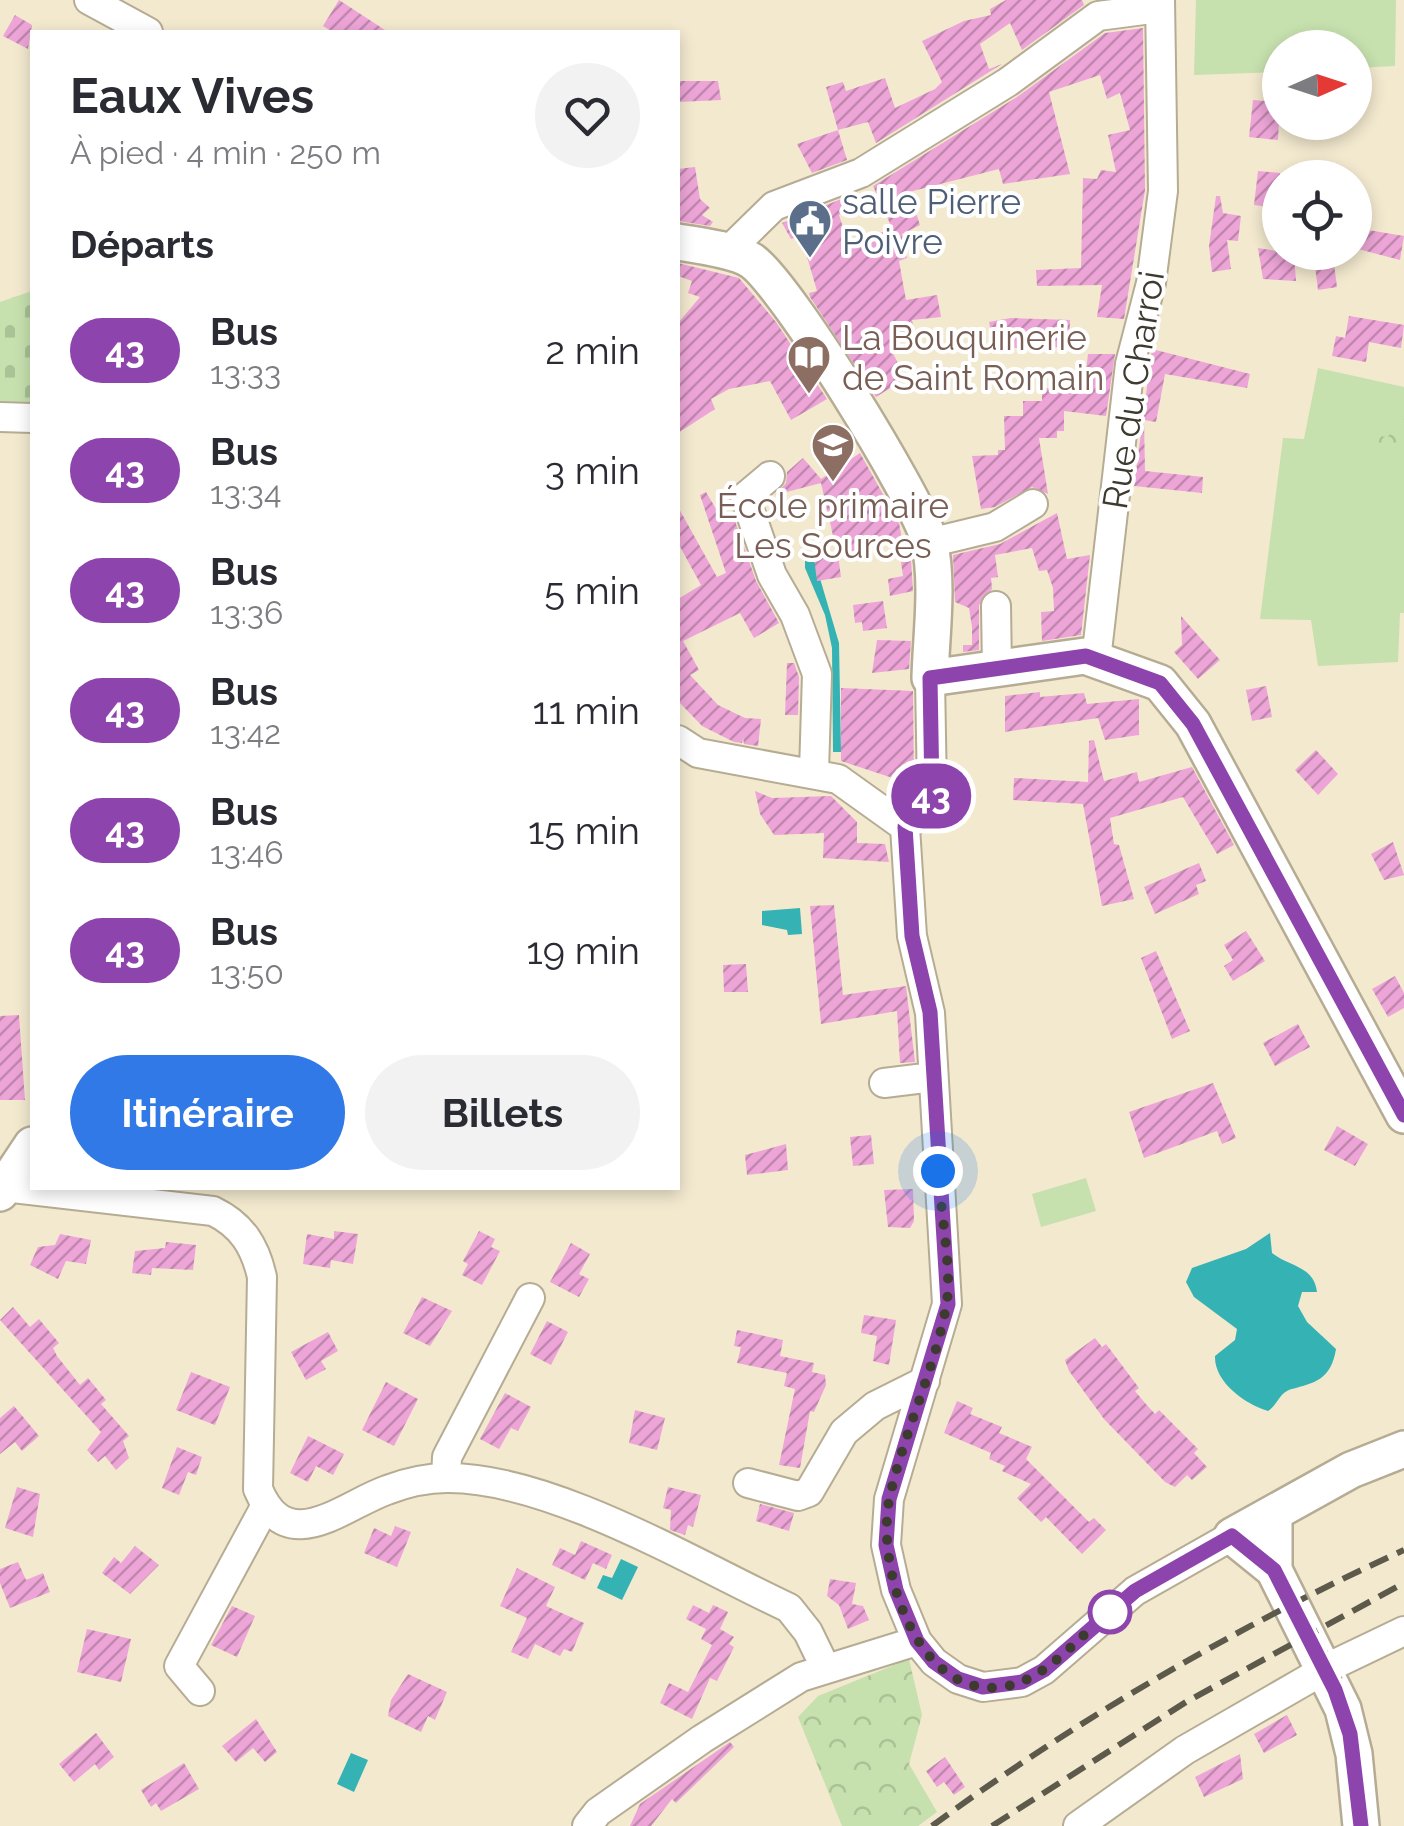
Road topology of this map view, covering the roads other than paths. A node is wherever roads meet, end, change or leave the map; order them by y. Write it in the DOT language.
graph roads {
  1 [pos="90,0"];
  2 [pos="1160,4"];
  3 [pos="144,30"];
  4 [pos="680,243"];
  5 [pos="725,254"];
  6 [pos="0,417"];
  7 [pos="30,418"];
  8 [pos="770,476"];
  9 [pos="1033,504"];
  10 [pos="929,543"];
  11 [pos="996,606"];
  12 [pos="1091,658"];
  13 [pos="997,668"];
  14 [pos="930,678"];
  15 [pos="680,741"];
  16 [pos="814,772"];
  17 [pos="905,827"];
  18 [pos="933,1076"];
  19 [pos="884,1083"];
  20 [pos="1404,1115"];
  21 [pos="30,1148"];
  22 [pos="2,1190"];
  23 [pos="530,1298"];
  24 [pos="926,1381"];
  25 [pos="1404,1449"];
  26 [pos="446,1478"];
  27 [pos="748,1483"];
  28 [pos="266,1506"];
  29 [pos="1274,1513"];
  30 [pos="1232,1536"];
  31 [pos="1274,1570"];
  32 [pos="1404,1630"];
  33 [pos="917,1641"];
  34 [pos="825,1667"];
  35 [pos="200,1692"];
  36 [pos="587,1826"];
  37 [pos="1078,1826"];
  38 [pos="1361,1826"];
  1 -- 3 [label="street"];
  2 -- 5 [label="street"];
  2 -- 12 [label="street, Rue du Charroi"];
  4 -- 5 [label="main road"];
  5 -- 10 [label="main road"];
  6 -- 7 [label="street"];
  8 -- 16 [label="street"];
  9 -- 10 [label="street"];
  10 -- 14 [label="main road"];
  11 -- 13 [label="street"];
  12 -- 13 [label="main road"];
  12 -- 20 [label="main road"];
  13 -- 14 [label="main road"];
  14 -- 17 [label="street"];
  15 -- 16 [label="street"];
  16 -- 17 [label="street"];
  17 -- 18 [label="street"];
  18 -- 19 [label="street"];
  18 -- 24 [label="street"];
  21 -- 22 [label="main road"];
  22 -- 28 [label="street"];
  23 -- 26 [label="street"];
  24 -- 27 [label="street"];
  24 -- 33 [label="street"];
  25 -- 29 [label="main road"];
  26 -- 28 [label="street"];
  26 -- 34 [label="street"];
  28 -- 35 [label="street"];
  29 -- 30 [label="main road"];
  29 -- 31 [label="main road"];
  30 -- 31 [label="main road"];
  30 -- 33 [label="street"];
  31 -- 38 [label="main road"];
  32 -- 37 [label="street"];
  33 -- 34 [label="street"];
  34 -- 36 [label="street"];
}
